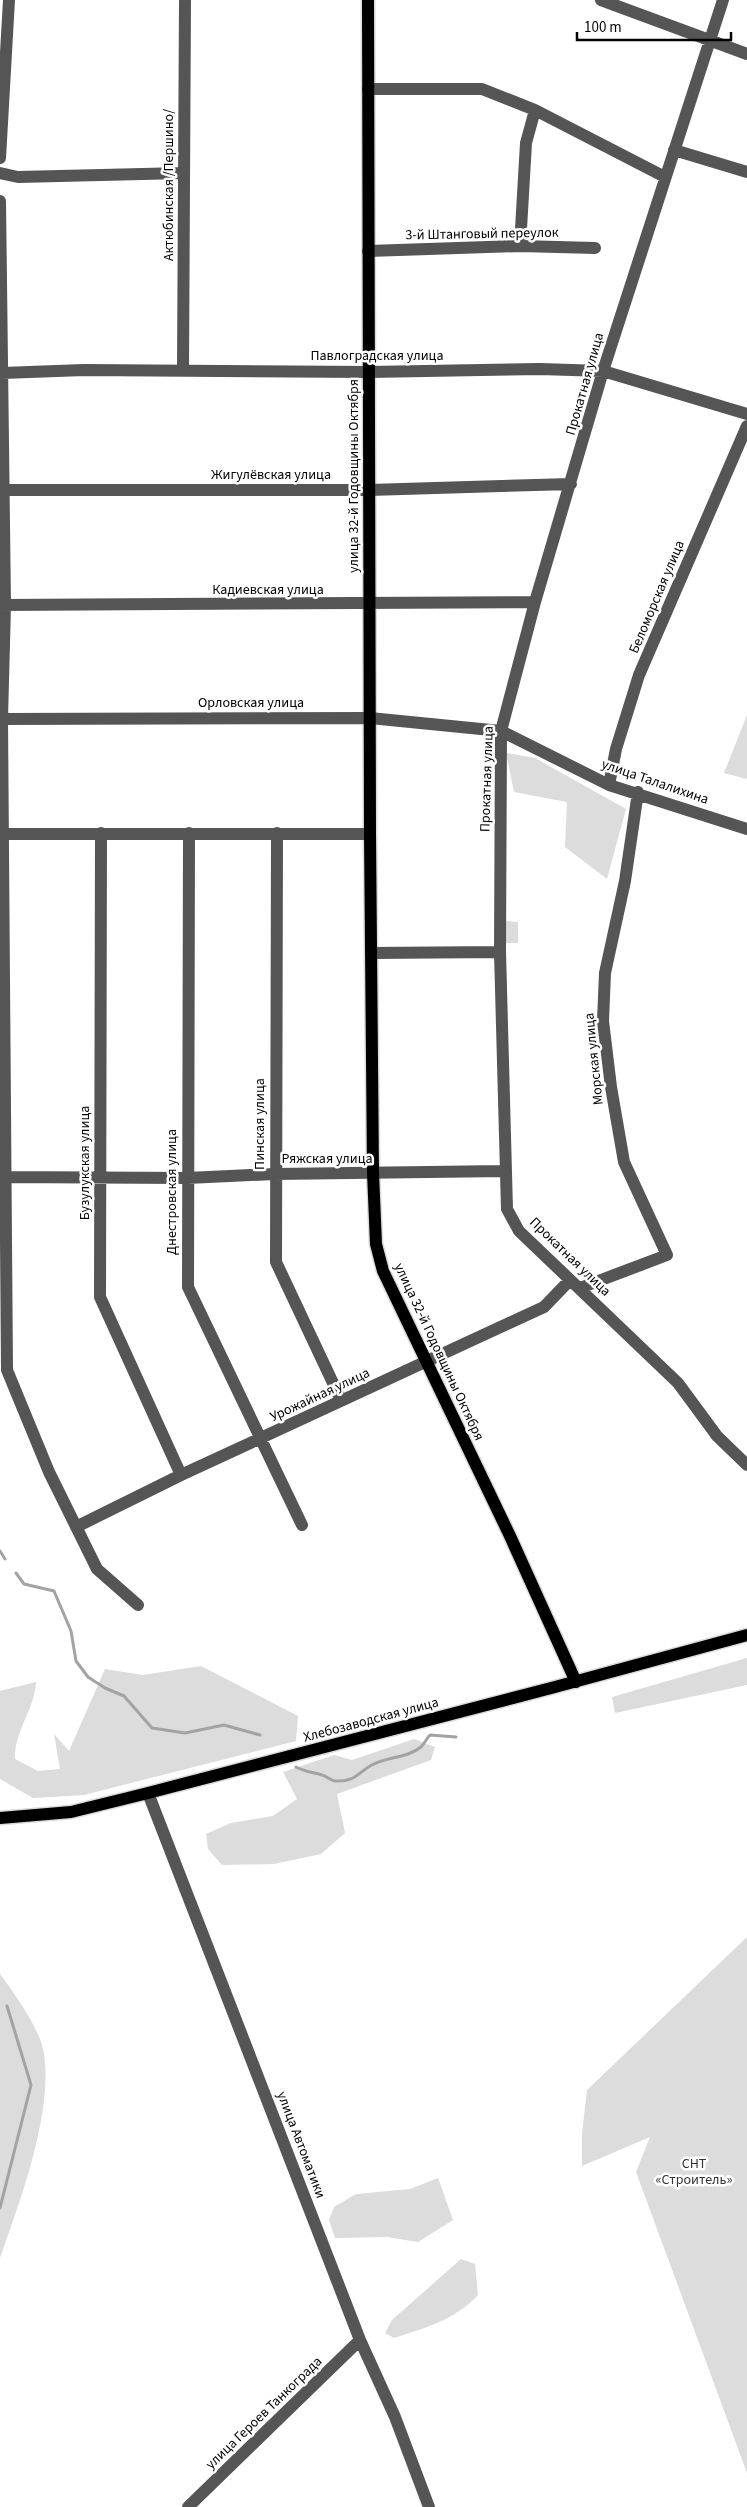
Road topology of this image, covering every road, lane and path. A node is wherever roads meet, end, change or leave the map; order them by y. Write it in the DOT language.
graph roads {
  1 [pos="9,0"];
  2 [pos="185,0"];
  3 [pos="368,0"];
  4 [pos="601,0"];
  5 [pos="723,0"];
  6 [pos="709,40"];
  7 [pos="747,54"];
  8 [pos="368,89"];
  9 [pos="535,110"];
  10 [pos="674,150"];
  11 [pos="0,158"];
  12 [pos="747,172"];
  13 [pos="0,173"];
  14 [pos="184,173"];
  15 [pos="665,177"];
  16 [pos="0,202"];
  17 [pos="520,246"];
  18 [pos="596,248"];
  19 [pos="368,251"];
  20 [pos="184,370"];
  21 [pos="603,371"];
  22 [pos="369,372"];
  23 [pos="2,373"];
  24 [pos="747,414"];
  25 [pos="747,426"];
  26 [pos="572,484"];
  27 [pos="1,490"];
  28 [pos="369,490"];
  29 [pos="535,602"];
  30 [pos="369,604"];
  31 [pos="2,605"];
  32 [pos="370,718"];
  33 [pos="1,719"];
  34 [pos="501,731"];
  35 [pos="609,785"];
  36 [pos="638,792"];
  37 [pos="747,829"];
  38 [pos="101,833"];
  39 [pos="189,833"];
  40 [pos="277,833"];
  41 [pos="4,834"];
  42 [pos="370,834"];
  43 [pos="2,852"];
  44 [pos="500,952"];
  45 [pos="371,953"];
  46 [pos="2,962"];
  47 [pos="2,1076"];
  48 [pos="504,1171"];
  49 [pos="275,1174"];
  50 [pos="373,1174"];
  51 [pos="3,1176"];
  52 [pos="101,1177"];
  53 [pos="187,1178"];
  54 [pos="570,1280"];
  55 [pos="580,1288"];
  56 [pos="427,1362"];
  57 [pos="341,1400"];
  58 [pos="261,1439"];
  59 [pos="747,1465"];
  60 [pos="181,1476"];
  61 [pos="302,1525"];
  62 [pos="76,1528"];
  63 [pos="138,1605"];
  64 [pos="747,1635"];
  65 [pos="576,1682"];
  66 [pos="148,1793"];
  67 [pos="0,1818"];
  68 [pos="360,2340"];
  69 [pos="188,2507"];
  70 [pos="429,2507"];
  1 -- 11 [label="street"];
  2 -- 14 [label="street, Актюбинская /Першино/"];
  3 -- 8 [label="main road, улица 32-й Годовщины Октября"];
  4 -- 6 [label="street"];
  5 -- 6 [label="street, Прокатная улица"];
  6 -- 7 [label="street"];
  6 -- 10 [label="street, Прокатная улица"];
  8 -- 9 [label="street"];
  8 -- 19 [label="main road, улица 32-й Годовщины Октября"];
  9 -- 15 [label="street"];
  9 -- 17 [label="street"];
  10 -- 12 [label="street"];
  10 -- 15 [label="street, Прокатная улица"];
  13 -- 14 [label="street"];
  14 -- 20 [label="street, Актюбинская /Першино/"];
  15 -- 21 [label="street, Прокатная улица"];
  16 -- 23 [label="street"];
  17 -- 18 [label="street, 3-й Штанговый переулок"];
  17 -- 19 [label="street, 3-й Штанговый переулок"];
  19 -- 22 [label="main road, улица 32-й Годовщины Октября"];
  20 -- 22 [label="street, Павлоградская улица"];
  20 -- 23 [label="street, Павлоградская улица"];
  21 -- 22 [label="street, Павлоградская улица"];
  21 -- 24 [label="street, Павлоградская улица"];
  21 -- 26 [label="street, Прокатная улица"];
  22 -- 28 [label="main road, улица 32-й Годовщины Октября"];
  23 -- 27 [label="street"];
  25 -- 35 [label="street, Беломорская улица"];
  26 -- 28 [label="street, Жигулёвская улица"];
  26 -- 29 [label="street, Прокатная улица"];
  27 -- 28 [label="street, Жигулёвская улица"];
  27 -- 31 [label="street"];
  28 -- 30 [label="main road, улица 32-й Годовщины Октября"];
  29 -- 30 [label="street, Кадиевская улица"];
  29 -- 34 [label="street, Прокатная улица"];
  30 -- 31 [label="street, Кадиевская улица"];
  30 -- 32 [label="main road, улица 32-й Годовщины Октября"];
  31 -- 33 [label="street"];
  32 -- 33 [label="street, Орловская улица"];
  32 -- 34 [label="street, Орловская улица"];
  32 -- 42 [label="main road, улица 32-й Годовщины Октября"];
  33 -- 41 [label="street"];
  34 -- 35 [label="street, улица Талалихина"];
  34 -- 44 [label="street, Прокатная улица"];
  35 -- 36 [label="street, улица Талалихина"];
  36 -- 37 [label="street, улица Талалихина"];
  36 -- 55 [label="street, Морская улица"];
  38 -- 39 [label="street"];
  38 -- 41 [label="street"];
  38 -- 52 [label="street, Бузулукская улица"];
  39 -- 40 [label="street"];
  39 -- 53 [label="street, Днестровская улица"];
  40 -- 42 [label="street"];
  40 -- 49 [label="street, Пинская улица"];
  41 -- 43 [label="street"];
  42 -- 45 [label="main road, улица 32-й Годовщины Октября"];
  43 -- 46 [label="street"];
  44 -- 45 [label="street"];
  44 -- 48 [label="street, Прокатная улица"];
  45 -- 50 [label="main road, улица 32-й Годовщины Октября"];
  46 -- 47 [label="street"];
  47 -- 51 [label="street"];
  48 -- 50 [label="street, Ряжская улица"];
  48 -- 54 [label="street, Прокатная улица"];
  49 -- 50 [label="street, Ряжская улица"];
  49 -- 53 [label="street, Ряжская улица"];
  49 -- 57 [label="street, Пинская улица"];
  50 -- 56 [label="main road, улица 32-й Годовщины Октября"];
  51 -- 52 [label="street, Ряжская улица"];
  51 -- 62 [label="street"];
  52 -- 53 [label="street, Ряжская улица"];
  52 -- 60 [label="street, Бузулукская улица"];
  53 -- 58 [label="street, Днестровская улица"];
  54 -- 55 [label="street, Прокатная улица"];
  54 -- 56 [label="street, Урожайная улица"];
  55 -- 59 [label="street, Прокатная улица"];
  56 -- 57 [label="street, Урожайная улица"];
  56 -- 65 [label="main road, улица 32-й Годовщины Октября"];
  57 -- 58 [label="street, Урожайная улица"];
  58 -- 60 [label="street, Урожайная улица"];
  58 -- 61 [label="street, Днестровская улица"];
  60 -- 62 [label="street, Урожайная улица"];
  62 -- 63 [label="street"];
  64 -- 65 [label="main road, Хлебозаводская улица"];
  65 -- 66 [label="main road, Хлебозаводская улица"];
  66 -- 67 [label="main road, Хлебозаводская улица"];
  66 -- 68 [label="street, улица Автоматики"];
  68 -- 69 [label="street, улица Героев Танкограда"];
  68 -- 70 [label="street, улица Автоматики"];
}
